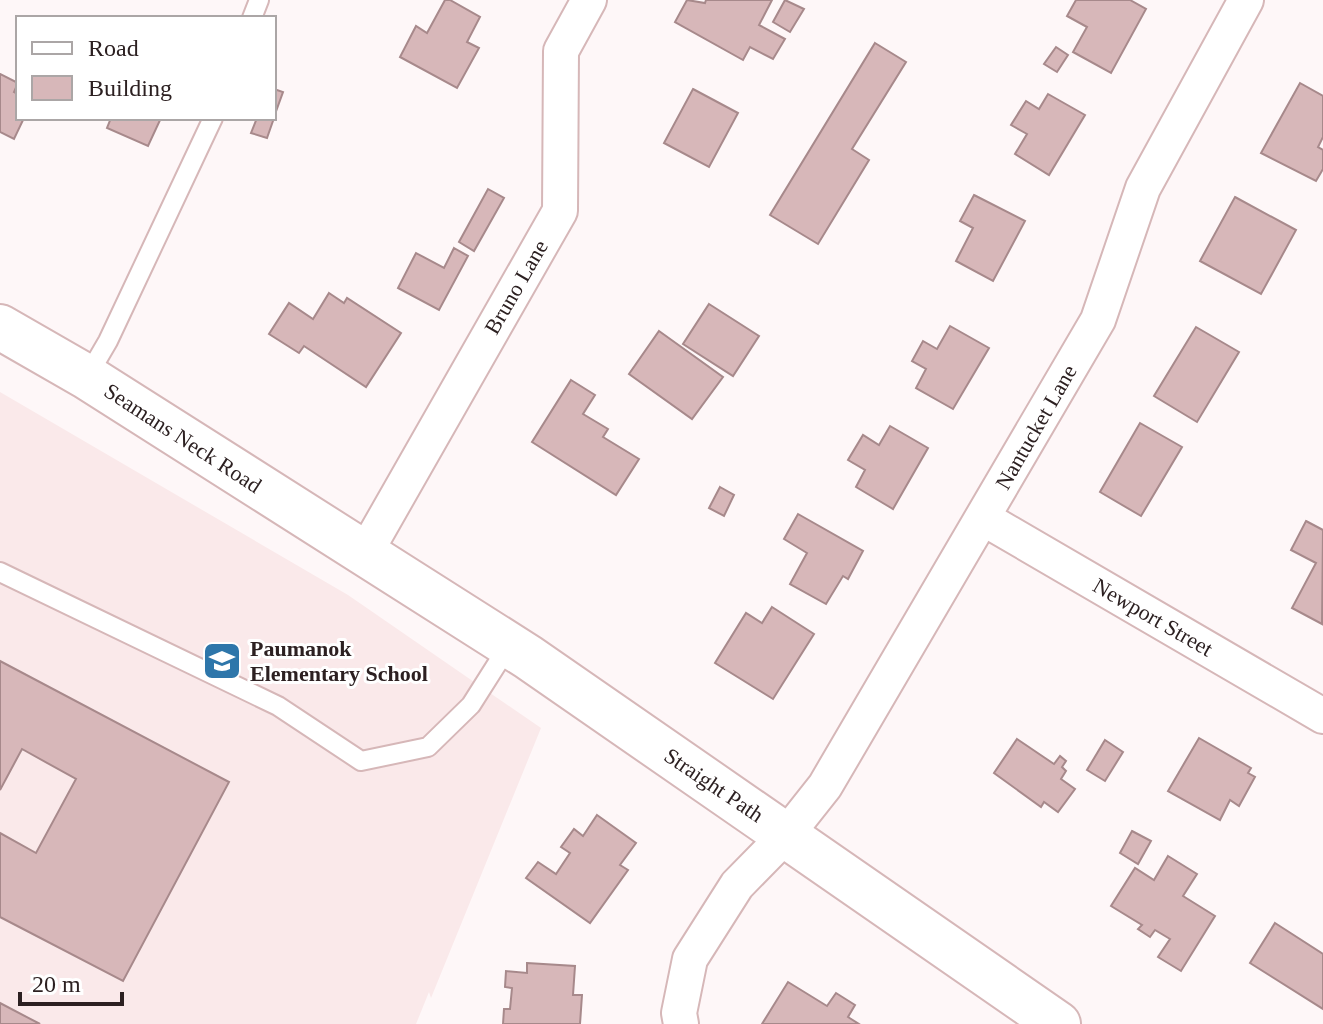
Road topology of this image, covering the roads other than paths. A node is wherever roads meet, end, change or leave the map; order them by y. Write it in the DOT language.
graph roads {
  1 [pos="589,0"];
  2 [pos="1246,0"];
  3 [pos="212,120"];
  4 [pos="0,327"];
  5 [pos="87,377"];
  6 [pos="983,518"];
  7 [pos="365,553"];
  8 [pos="0,572"];
  9 [pos="509,645"];
  10 [pos="1323,716"];
  11 [pos="787,834"];
  12 [pos="681,1024"];
  13 [pos="1058,1024"];
  1 -- 7 [label="street, Bruno Lane"];
  2 -- 6 [label="street, Nantucket Lane"];
  3 -- 5 [label="lane"];
  4 -- 5 [label="main road, Seamans Neck Road"];
  5 -- 7 [label="main road, Seamans Neck Road"];
  6 -- 10 [label="street, Newport Street"];
  6 -- 11 [label="street, Nantucket Lane"];
  7 -- 9 [label="main road, Straight Path"];
  8 -- 9 [label="lane"];
  9 -- 11 [label="main road, Straight Path"];
  11 -- 12 [label="street, Nantucket Lane"];
  11 -- 13 [label="main road, Straight Path"];
}
